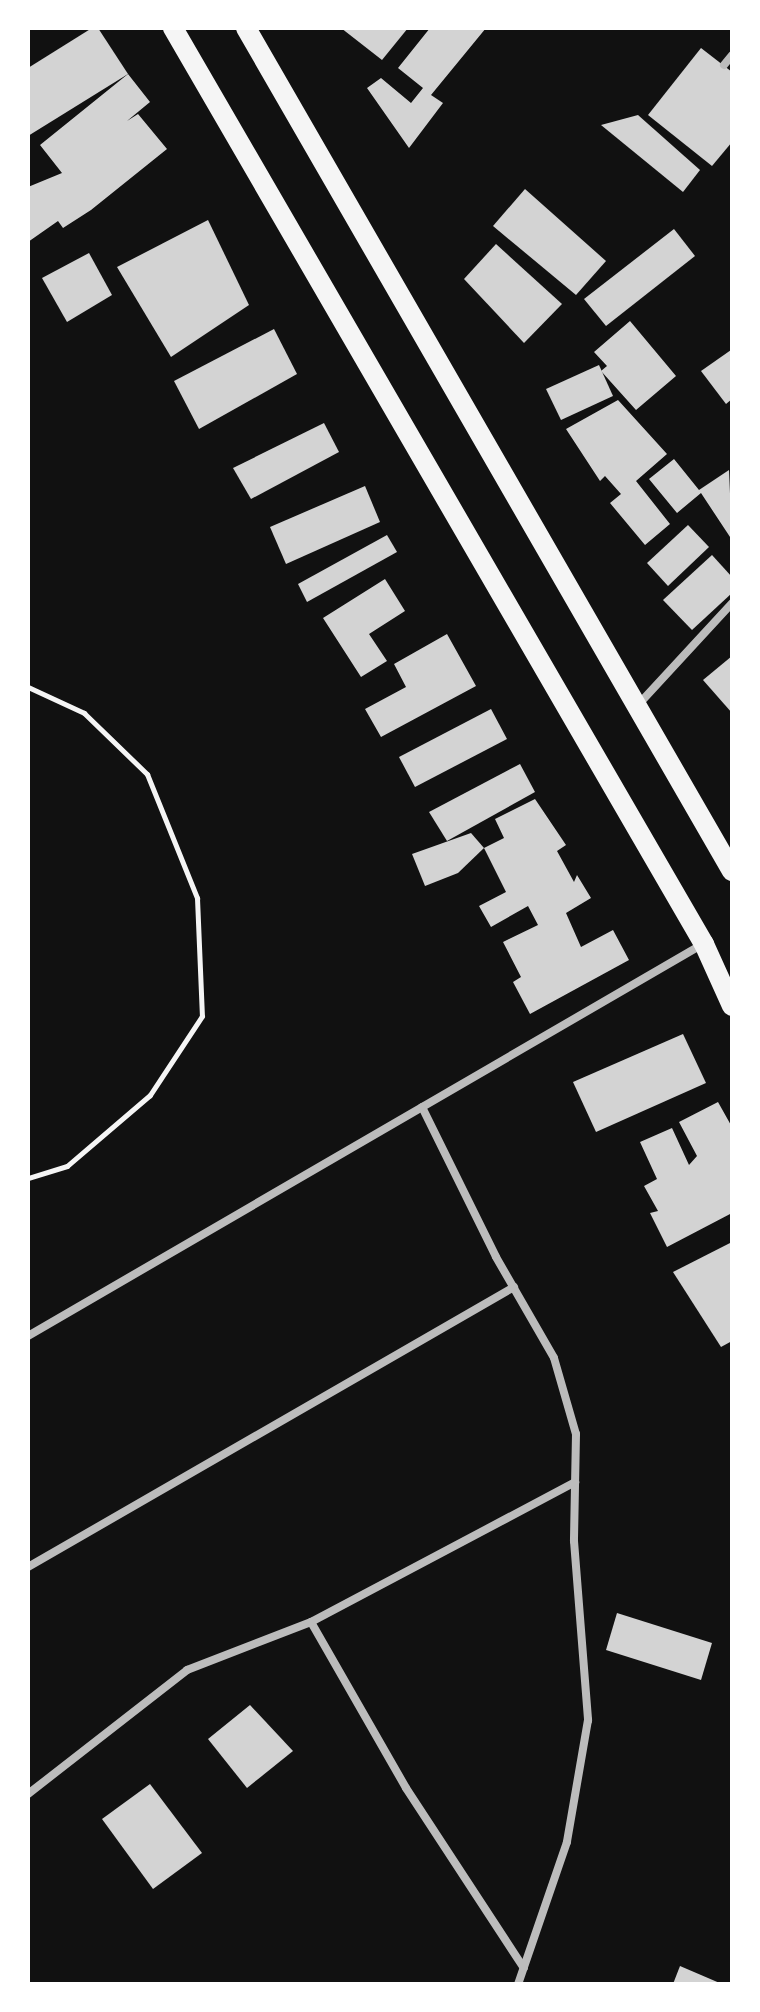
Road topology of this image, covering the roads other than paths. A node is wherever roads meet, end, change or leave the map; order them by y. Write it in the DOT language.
graph roads {
  1 [pos="173,28"];
  2 [pos="246,28"];
  3 [pos="732,55"];
  4 [pos="724,65"];
  5 [pos="732,603"];
  6 [pos="637,706"];
  7 [pos="732,871"];
  8 [pos="704,944"];
  9 [pos="732,1006"];
  10 [pos="422,1107"];
  11 [pos="514,1287"];
  12 [pos="28,1336"];
  13 [pos="575,1482"];
  14 [pos="28,1567"];
  15 [pos="311,1622"];
  16 [pos="28,1794"];
  17 [pos="524,1968"];
  18 [pos="518,1984"];
  1 -- 8 [label="main road"];
  2 -- 6 [label="main road"];
  3 -- 4 [label="street"];
  5 -- 6 [label="street"];
  6 -- 7 [label="main road"];
  8 -- 9 [label="main road"];
  8 -- 10 [label="street"];
  10 -- 11 [label="street"];
  10 -- 12 [label="street"];
  11 -- 13 [label="street"];
  11 -- 14 [label="street"];
  13 -- 15 [label="street"];
  13 -- 17 [label="street"];
  15 -- 16 [label="street"];
  15 -- 17 [label="street"];
  17 -- 18 [label="street"];
}
